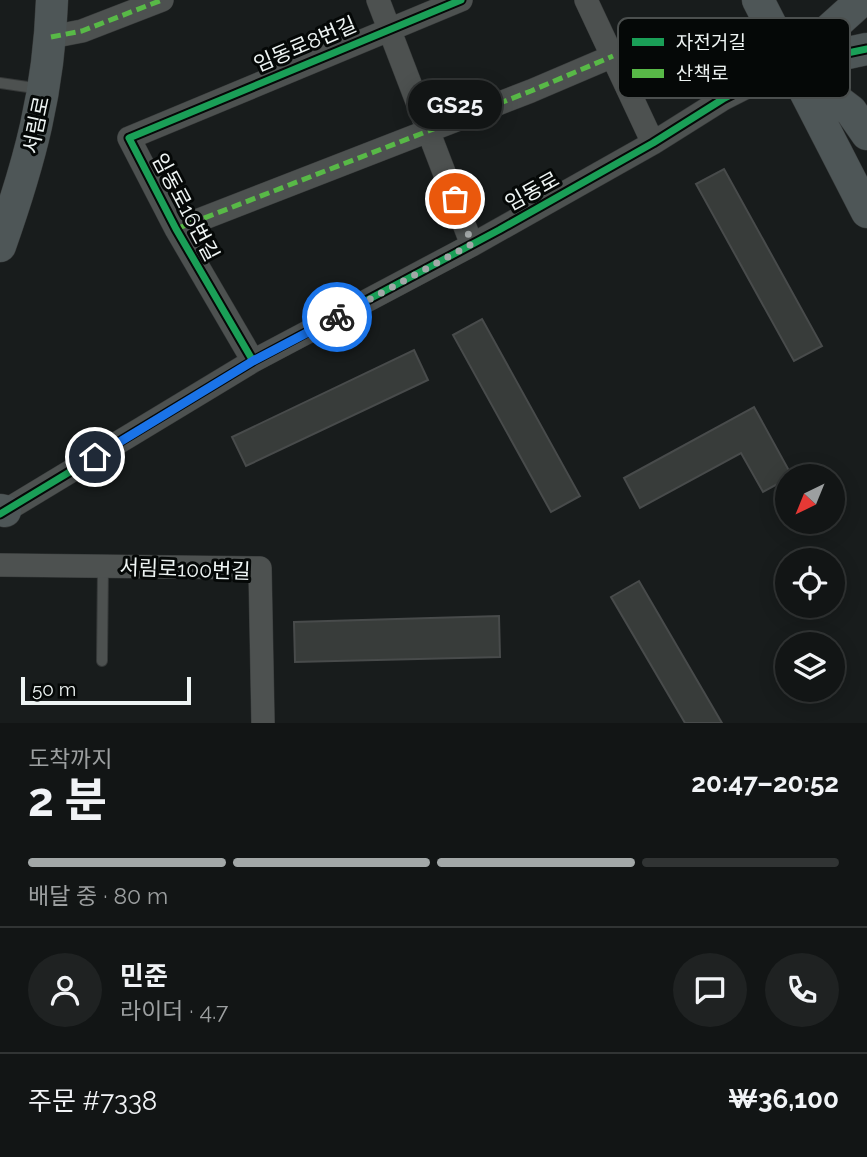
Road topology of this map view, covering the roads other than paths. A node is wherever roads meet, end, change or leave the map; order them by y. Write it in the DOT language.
graph roads {
  1 [pos="52,0"];
  2 [pos="162,0"];
  3 [pos="378,0"];
  4 [pos="461,0"];
  5 [pos="586,0"];
  6 [pos="758,0"];
  7 [pos="862,0"];
  8 [pos="767,18"];
  9 [pos="842,18"];
  10 [pos="389,28"];
  11 [pos="51,37"];
  12 [pos="612,56"];
  13 [pos="618,69"];
  14 [pos="0,83"];
  15 [pos="44,89"];
  16 [pos="241,90"];
  17 [pos="632,98"];
  18 [pos="725,98"];
  19 [pos="807,98"];
  20 [pos="834,98"];
  21 [pos="429,131"];
  22 [pos="867,134"];
  23 [pos="653,144"];
  24 [pos="867,212"];
  25 [pos="176,229"];
  26 [pos="472,244"];
  27 [pos="0,246"];
  28 [pos="253,361"];
  29 [pos="2,512"];
  30 [pos="0,565"];
  31 [pos="103,566"];
  32 [pos="102,661"];
  33 [pos="263,723"];
  1 -- 11 [label="street, 서림로"];
  2 -- 11 [label="street"];
  3 -- 10 [label="street, 임동로8번길"];
  4 -- 10 [label="street, 임동로8번길"];
  5 -- 12 [label="street"];
  6 -- 8 [label="street"];
  7 -- 9 [label="street"];
  10 -- 16 [label="street, 임동로8번길"];
  10 -- 21 [label="street, 임동로8번길"];
  11 -- 15 [label="street, 서림로"];
  12 -- 13 [label="street"];
  12 -- 21 [label="street"];
  14 -- 15 [label="lane"];
  15 -- 27 [label="street, 서림로"];
  16 -- 25 [label="street, 임동로16번길"];
  17 -- 23 [label="street"];
  18 -- 23 [label="street, 임동로"];
  19 -- 24 [label="street"];
  20 -- 22 [label="street"];
  21 -- 25 [label="street, 임동로16번길"];
  21 -- 26 [label="street, 임동로8번길"];
  23 -- 26 [label="street, 임동로"];
  25 -- 28 [label="street, 임동로16번길"];
  26 -- 28 [label="street, 임동로"];
  28 -- 29 [label="street, 임동로"];
  30 -- 31 [label="street, 서림로100번길"];
  31 -- 32 [label="lane"];
  31 -- 33 [label="street, 서림로100번길"];
}
